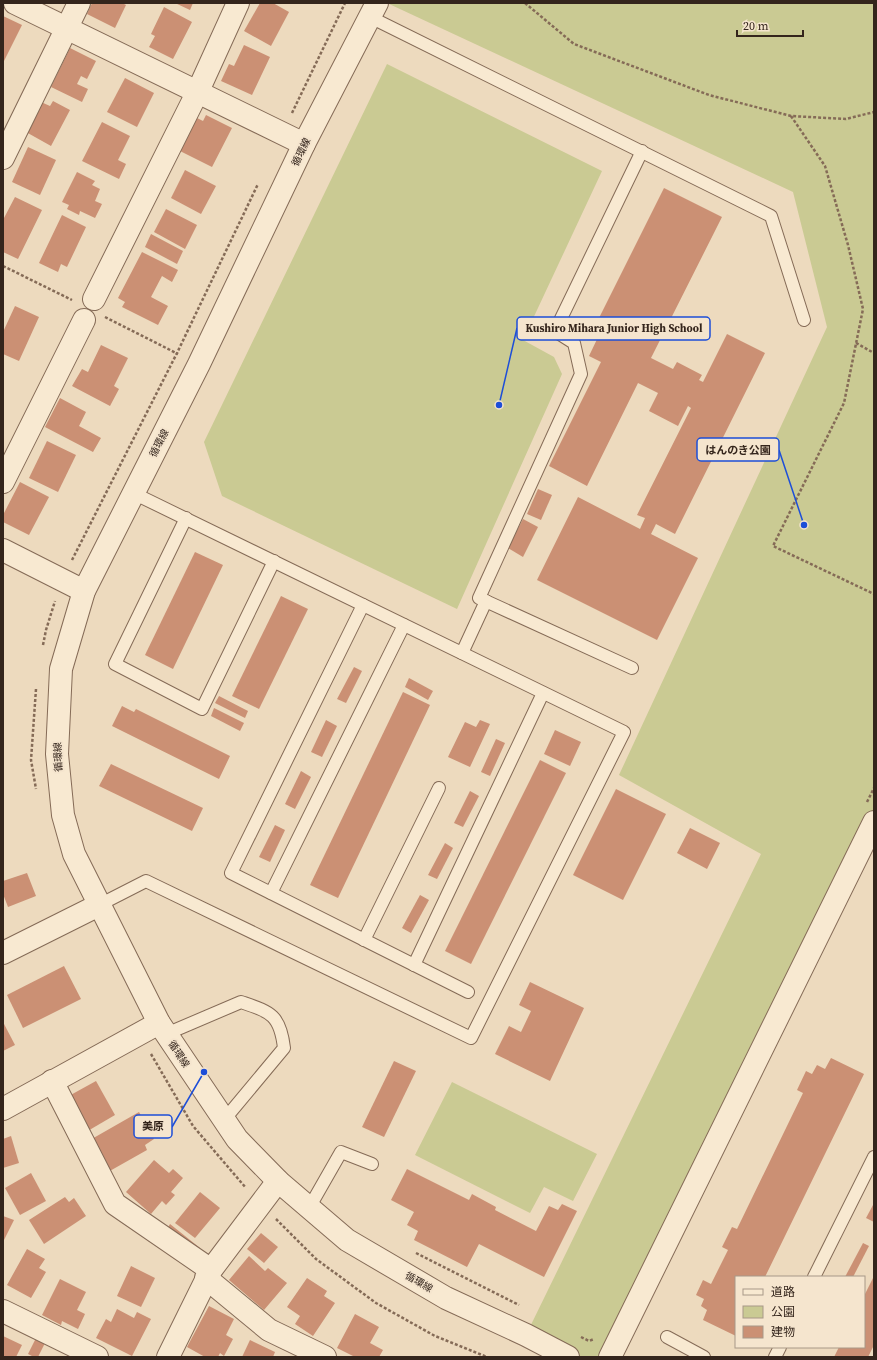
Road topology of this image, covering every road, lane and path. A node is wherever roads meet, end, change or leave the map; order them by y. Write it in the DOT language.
graph roads {
  1 [pos="15,3"];
  2 [pos="79,3"];
  3 [pos="238,3"];
  4 [pos="525,3"];
  5 [pos="373,10"];
  6 [pos="66,29"];
  7 [pos="198,91"];
  8 [pos="874,112"];
  9 [pos="791,116"];
  10 [pos="304,144"];
  11 [pos="642,152"];
  12 [pos="3,158"];
  13 [pos="94,299"];
  14 [pos="84,320"];
  15 [pos="804,320"];
  16 [pos="856,343"];
  17 [pos="874,353"];
  18 [pos="3,482"];
  19 [pos="133,493"];
  20 [pos="186,518"];
  21 [pos="3,550"];
  22 [pos="274,561"];
  23 [pos="84,591"];
  24 [pos="874,594"];
  25 [pos="486,601"];
  26 [pos="363,605"];
  27 [pos="404,625"];
  28 [pos="462,653"];
  29 [pos="632,668"];
  30 [pos="543,692"];
  31 [pos="439,788"];
  32 [pos="874,822"];
  33 [pos="271,893"];
  34 [pos="99,904"];
  35 [pos="364,940"];
  36 [pos="3,953"];
  37 [pos="414,965"];
  38 [pos="468,992"];
  39 [pos="163,1028"];
  40 [pos="52,1081"];
  41 [pos="3,1109"];
  42 [pos="224,1120"];
  43 [pos="874,1157"];
  44 [pos="372,1164"];
  45 [pos="278,1181"];
  46 [pos="309,1208"];
  47 [pos="208,1274"];
  48 [pos="814,1276"];
  49 [pos="3,1311"];
  50 [pos="667,1337"];
  51 [pos="780,1348"];
  52 [pos="97,1357"];
  53 [pos="168,1357"];
  54 [pos="325,1357"];
  55 [pos="568,1357"];
  56 [pos="610,1357"];
  57 [pos="704,1357"];
  58 [pos="775,1357"];
  1 -- 6 [label="street"];
  2 -- 6 [label="street"];
  3 -- 7 [label="street"];
  4 -- 9 [label="path"];
  5 -- 10 [label="street, 循環線"];
  5 -- 11 [label="lane"];
  6 -- 7 [label="street"];
  6 -- 12 [label="street"];
  7 -- 10 [label="street"];
  7 -- 13 [label="street"];
  8 -- 9 [label="path"];
  9 -- 16 [label="path"];
  10 -- 19 [label="street, 循環線"];
  11 -- 15 [label="lane"];
  11 -- 25 [label="lane"];
  14 -- 18 [label="street"];
  16 -- 17 [label="path"];
  16 -- 24 [label="path"];
  19 -- 20 [label="lane"];
  19 -- 23 [label="street, 循環線"];
  20 -- 22 [label="lane"];
  20 -- 22 [label="lane"];
  21 -- 23 [label="street"];
  22 -- 26 [label="lane"];
  23 -- 34 [label="street, 循環線"];
  25 -- 28 [label="lane"];
  25 -- 29 [label="lane"];
  26 -- 27 [label="lane"];
  26 -- 33 [label="lane"];
  27 -- 28 [label="lane"];
  27 -- 33 [label="lane"];
  28 -- 30 [label="lane"];
  30 -- 34 [label="lane"];
  30 -- 37 [label="lane"];
  31 -- 35 [label="lane"];
  32 -- 56 [label="street"];
  33 -- 35 [label="lane"];
  34 -- 36 [label="street"];
  34 -- 39 [label="street, 循環線"];
  35 -- 37 [label="lane"];
  37 -- 38 [label="lane"];
  39 -- 40 [label="street"];
  39 -- 42 [label="street, 循環線"];
  39 -- 42 [label="lane"];
  40 -- 41 [label="street"];
  40 -- 47 [label="street"];
  42 -- 45 [label="street, 循環線"];
  43 -- 48 [label="lane"];
  44 -- 46 [label="lane"];
  45 -- 46 [label="street, 循環線"];
  45 -- 47 [label="street"];
  46 -- 55 [label="street, 循環線"];
  47 -- 53 [label="street"];
  47 -- 54 [label="street"];
  49 -- 52 [label="street"];
  50 -- 57 [label="lane"];
  51 -- 58 [label="lane"];
}
